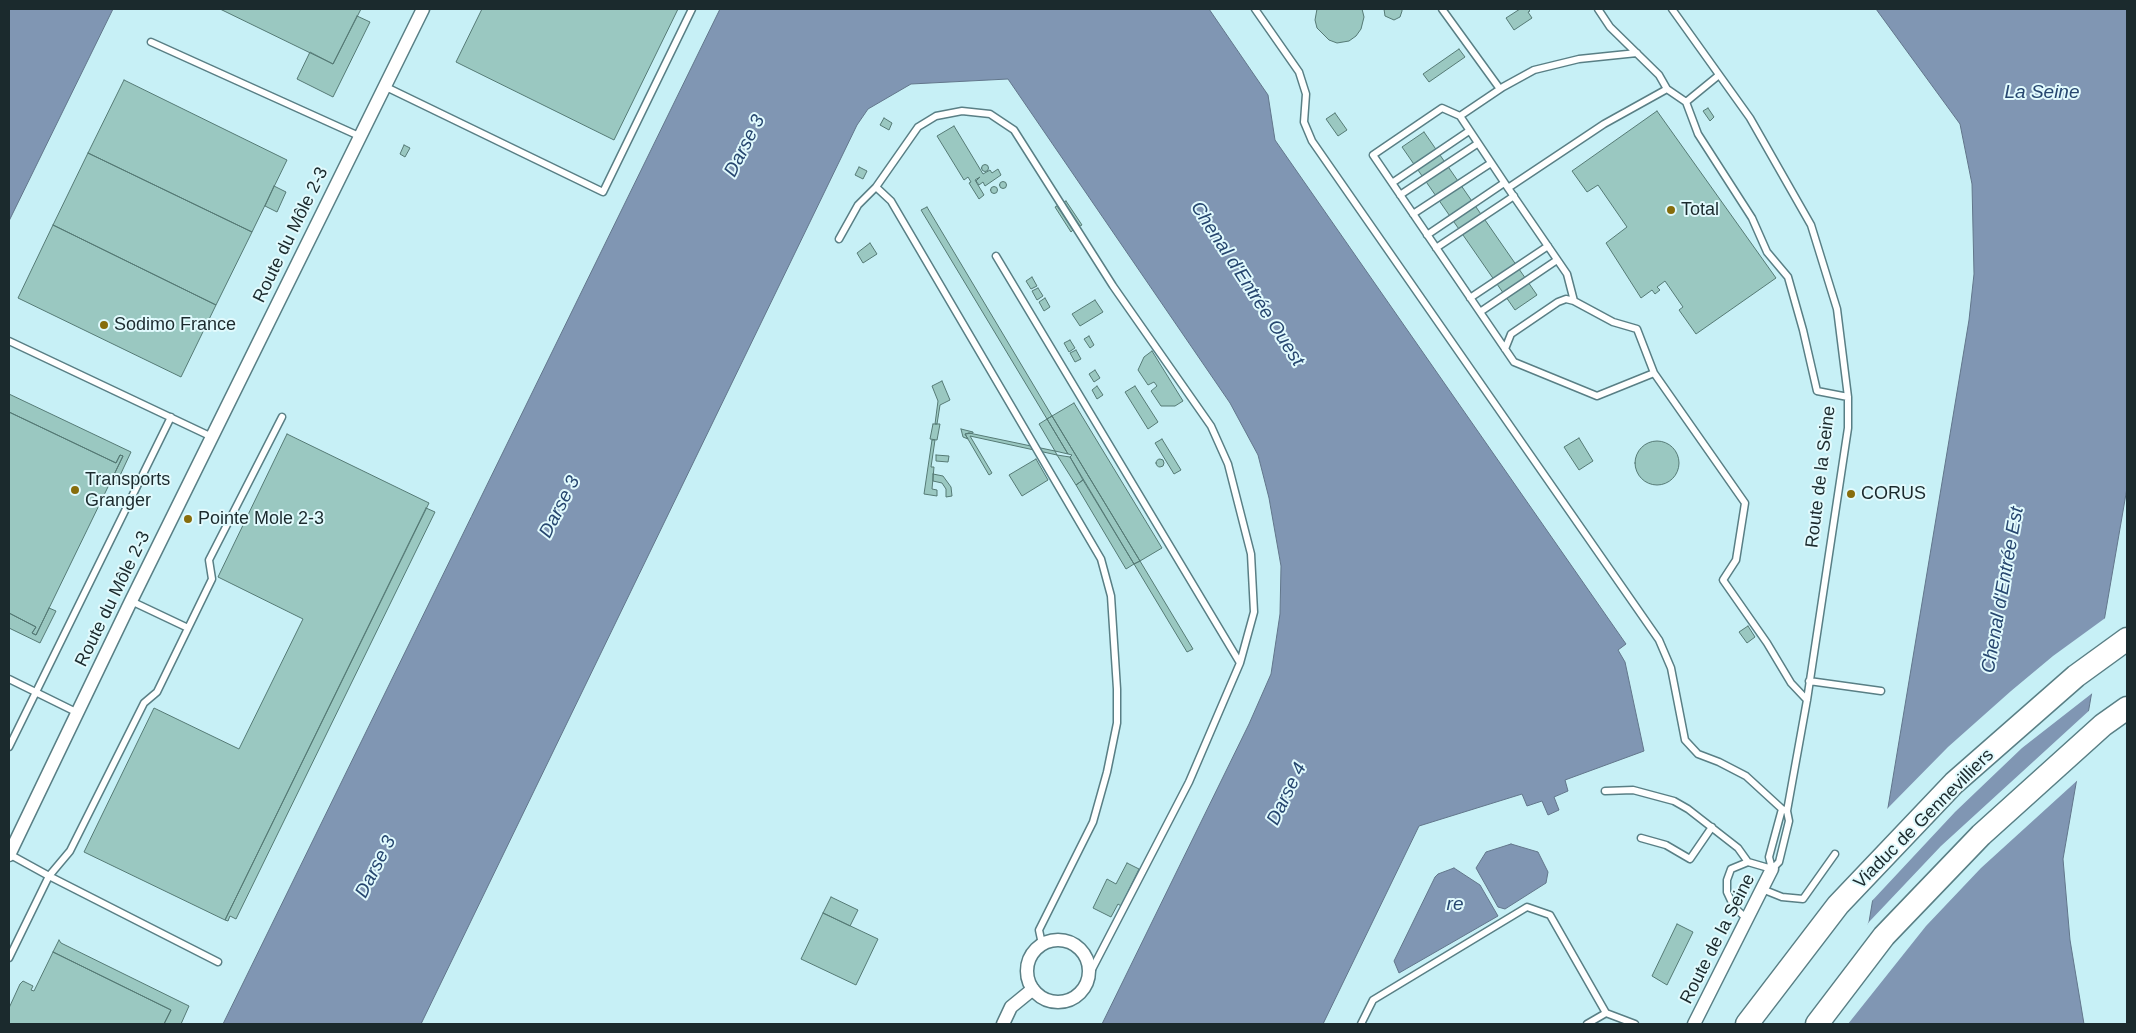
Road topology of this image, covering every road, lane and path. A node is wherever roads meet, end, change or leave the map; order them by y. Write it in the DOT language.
graph roads {
  1 [pos="423,9"];
  2 [pos="692,9"];
  3 [pos="1255,9"];
  4 [pos="1442,9"];
  5 [pos="1598,9"];
  6 [pos="1672,9"];
  7 [pos="151,42"];
  8 [pos="1637,53"];
  9 [pos="1719,75"];
  10 [pos="384,86"];
  11 [pos="1500,89"];
  12 [pos="1667,89"];
  13 [pos="1686,102"];
  14 [pos="1460,116"];
  15 [pos="1469,131"];
  16 [pos="359,136"];
  17 [pos="1478,144"];
  18 [pos="1491,163"];
  19 [pos="1392,183"];
  20 [pos="1506,185"];
  21 [pos="876,187"];
  22 [pos="1400,195"];
  23 [pos="1514,196"];
  24 [pos="1413,214"];
  25 [pos="1427,234"];
  26 [pos="839,239"];
  27 [pos="1548,246"];
  28 [pos="1436,248"];
  29 [pos="996,256"];
  30 [pos="1557,260"];
  31 [pos="1470,298"];
  32 [pos="1574,301"];
  33 [pos="1480,312"];
  34 [pos="9,341"];
  35 [pos="1504,349"];
  36 [pos="1654,373"];
  37 [pos="1848,397"];
  38 [pos="171,417"];
  39 [pos="282,417"];
  40 [pos="212,437"];
  41 [pos="130,601"];
  42 [pos="188,628"];
  43 [pos="2127,639"];
  44 [pos="1240,664"];
  45 [pos="9,680"];
  46 [pos="1810,681"];
  47 [pos="1881,691"];
  48 [pos="36,692"];
  49 [pos="1807,700"];
  50 [pos="2127,708"];
  51 [pos="78,713"];
  52 [pos="9,747"];
  53 [pos="1605,791"];
  54 [pos="1784,810"];
  55 [pos="1712,827"];
  56 [pos="1641,838"];
  57 [pos="9,854"];
  58 [pos="1835,854"];
  59 [pos="1748,862"];
  60 [pos="1772,869"];
  61 [pos="49,876"];
  62 [pos="1762,889"];
  63 [pos="1748,920"];
  64 [pos="1042,944"];
  65 [pos="9,958"];
  66 [pos="218,962"];
  67 [pos="1088,977"];
  68 [pos="1033,989"];
  69 [pos="1606,1013"];
  70 [pos="1002,1024"];
  71 [pos="1361,1024"];
  72 [pos="1587,1024"];
  73 [pos="1635,1024"];
  74 [pos="1694,1024"];
  75 [pos="1747,1024"];
  76 [pos="1817,1024"];
  1 -- 10 [label="street, Route du Môle 2-3"];
  2 -- 10 [label="lane"];
  3 -- 54 [label="lane"];
  4 -- 11 [label="lane"];
  5 -- 8 [label="lane"];
  6 -- 9 [label="lane, Route de la Seine"];
  7 -- 16 [label="lane"];
  8 -- 11 [label="lane"];
  8 -- 12 [label="lane"];
  9 -- 13 [label="lane"];
  9 -- 37 [label="lane, Route de la Seine"];
  10 -- 16 [label="street, Route du Môle 2-3"];
  11 -- 14 [label="lane"];
  12 -- 13 [label="lane"];
  12 -- 20 [label="lane"];
  13 -- 37 [label="lane"];
  14 -- 15 [label="lane"];
  14 -- 19 [label="lane"];
  15 -- 17 [label="lane"];
  15 -- 19 [label="lane"];
  16 -- 40 [label="street, Route du Môle 2-3"];
  17 -- 18 [label="lane"];
  17 -- 22 [label="lane"];
  18 -- 20 [label="lane"];
  18 -- 24 [label="lane"];
  19 -- 22 [label="lane"];
  20 -- 23 [label="lane"];
  20 -- 25 [label="lane"];
  21 -- 26 [label="lane"];
  21 -- 44 [label="lane"];
  21 -- 64 [label="lane"];
  22 -- 24 [label="lane"];
  23 -- 27 [label="lane"];
  23 -- 28 [label="lane"];
  24 -- 25 [label="lane"];
  25 -- 28 [label="lane"];
  27 -- 30 [label="lane"];
  27 -- 31 [label="lane"];
  28 -- 31 [label="lane"];
  29 -- 44 [label="lane"];
  30 -- 32 [label="lane"];
  30 -- 33 [label="lane"];
  31 -- 33 [label="lane"];
  32 -- 35 [label="lane"];
  32 -- 36 [label="lane"];
  33 -- 35 [label="lane"];
  34 -- 38 [label="lane"];
  35 -- 36 [label="lane"];
  36 -- 49 [label="lane"];
  37 -- 46 [label="lane, Route de la Seine"];
  38 -- 40 [label="lane"];
  38 -- 48 [label="lane"];
  39 -- 42 [label="lane"];
  40 -- 41 [label="street, Route du Môle 2-3"];
  41 -- 42 [label="lane"];
  41 -- 51 [label="street, Route du Môle 2-3"];
  42 -- 61 [label="lane"];
  43 -- 75 [label="highway, Viaduc de Gennevilliers"];
  44 -- 67 [label="lane"];
  45 -- 48 [label="lane"];
  46 -- 47 [label="lane"];
  46 -- 49 [label="lane, Route de la Seine"];
  48 -- 51 [label="lane"];
  48 -- 52 [label="lane"];
  49 -- 54 [label="lane, Route de la Seine"];
  50 -- 76 [label="highway"];
  51 -- 57 [label="street, Route du Môle 2-3"];
  53 -- 55 [label="lane"];
  54 -- 60 [label="lane, Route de la Seine"];
  54 -- 60 [label="lane, Route de la Seine"];
  55 -- 56 [label="lane"];
  55 -- 59 [label="lane"];
  57 -- 61 [label="lane"];
  58 -- 62 [label="lane"];
  59 -- 60 [label="lane"];
  59 -- 63 [label="lane"];
  60 -- 62 [label="street, Route de la Seine"];
  61 -- 65 [label="lane"];
  61 -- 66 [label="lane"];
  62 -- 63 [label="street, Route de la Seine"];
  63 -- 74 [label="street, Route de la Seine"];
  64 -- 67 [label="street"];
  64 -- 68 [label="street"];
  67 -- 68 [label="street"];
  68 -- 70 [label="street"];
  69 -- 71 [label="lane"];
  69 -- 72 [label="lane"];
  69 -- 73 [label="lane"];
}
